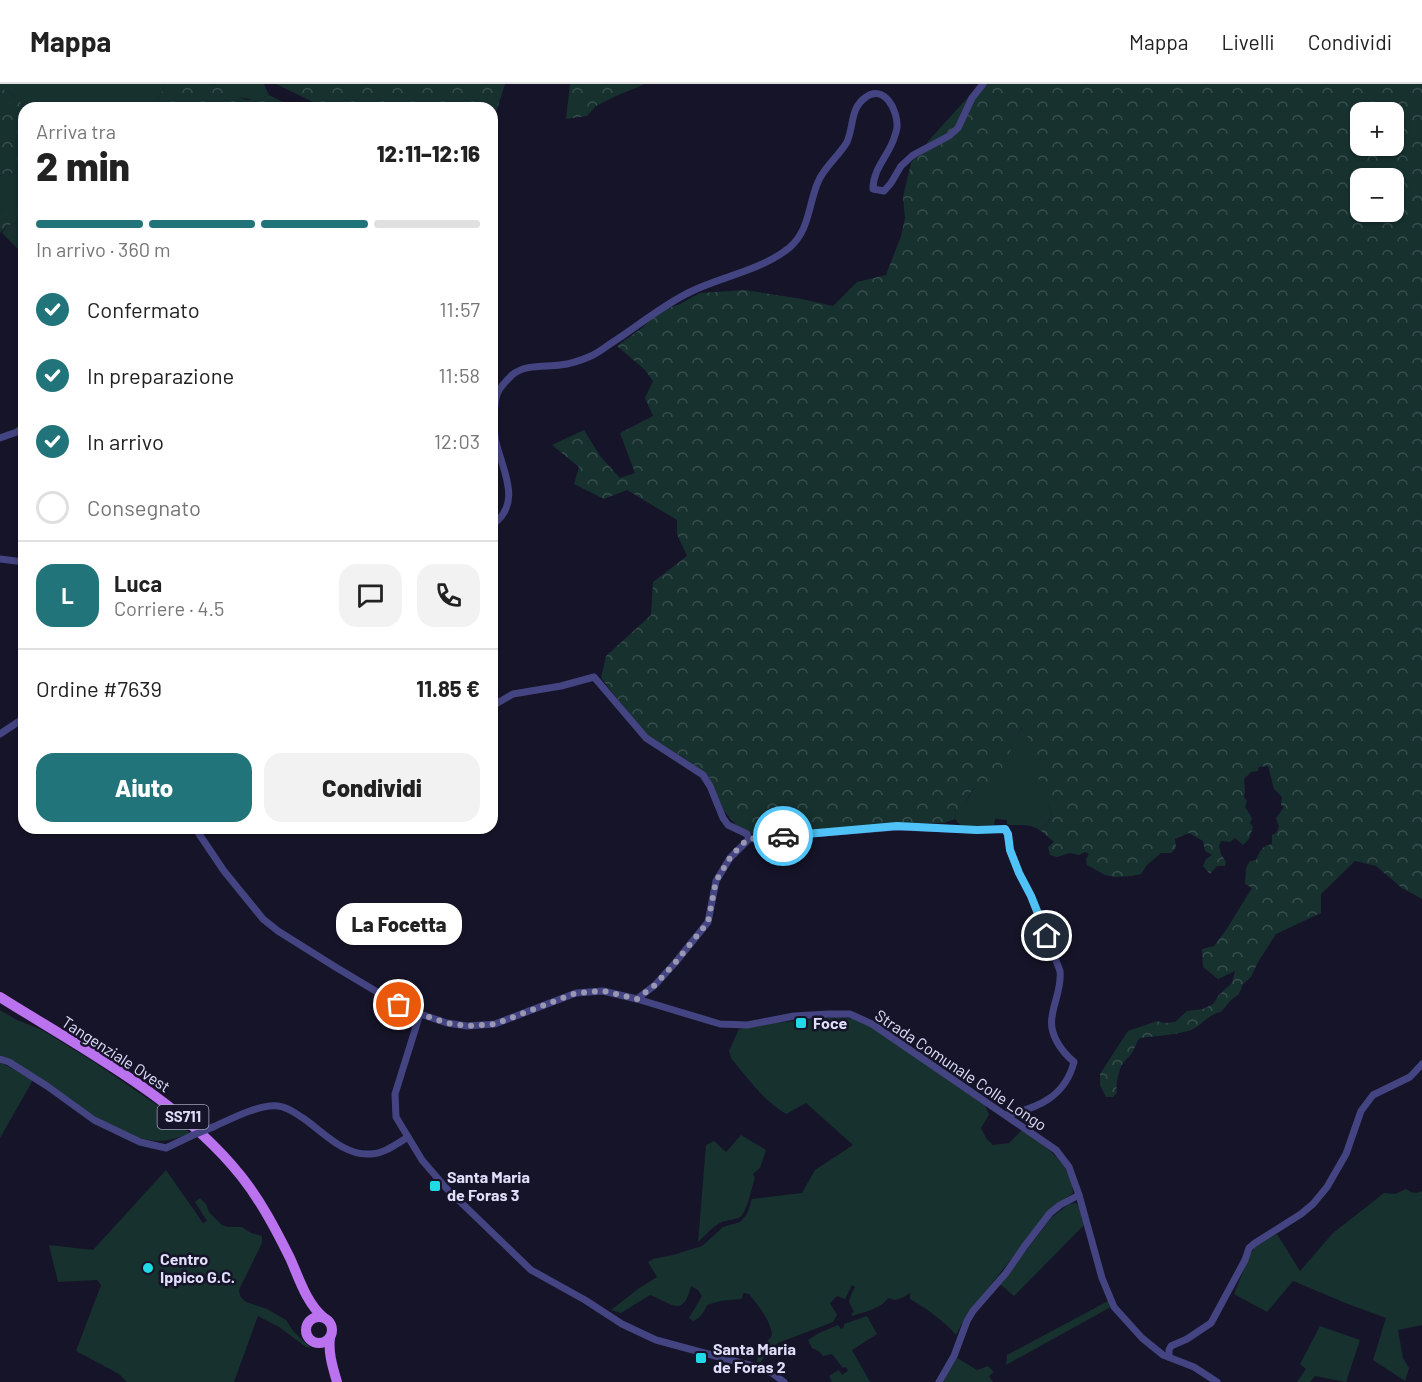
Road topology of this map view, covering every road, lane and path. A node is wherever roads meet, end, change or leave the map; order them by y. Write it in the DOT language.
graph roads {
  1 [pos="983,84"];
  2 [pos="498,392"];
  3 [pos="18,431"];
  4 [pos="0,438"];
  5 [pos="498,450"];
  6 [pos="498,521"];
  7 [pos="0,559"];
  8 [pos="18,561"];
  9 [pos="498,703"];
  10 [pos="18,721"];
  11 [pos="0,734"];
  12 [pos="199,834"];
  13 [pos="749,839"];
  14 [pos="0,997"];
  15 [pos="637,999"];
  16 [pos="420,1014"];
  17 [pos="0,1059"];
  18 [pos="1422,1064"];
  19 [pos="1006,1115"];
  20 [pos="408,1137"];
  21 [pos="1079,1195"];
  22 [pos="306,1295"];
  23 [pos="323,1317"];
  24 [pos="309,1322"];
  25 [pos="330,1338"];
  26 [pos="316,1343"];
  27 [pos="1169,1357"];
  28 [pos="332,1364"];
  29 [pos="337,1382"];
  30 [pos="784,1382"];
  31 [pos="939,1382"];
  32 [pos="1217,1382"];
  1 -- 2 [label="street"];
  3 -- 4 [label="street"];
  5 -- 6 [label="street"];
  7 -- 8 [label="street"];
  9 -- 13 [label="street"];
  10 -- 11 [label="street"];
  12 -- 16 [label="street, Strada Comunale Colle Longo"];
  13 -- 15 [label="street"];
  13 -- 19 [label="street"];
  14 -- 22 [label="main road, Tangenziale Ovest / SS711"];
  15 -- 16 [label="street, Strada Comunale Colle Longo"];
  15 -- 19 [label="street, Strada Comunale Colle Longo"];
  16 -- 20 [label="street"];
  17 -- 20 [label="street, bridge"];
  18 -- 27 [label="street"];
  19 -- 21 [label="street, Strada Comunale Colle Longo"];
  20 -- 30 [label="street"];
  21 -- 27 [label="street, Strada Comunale Colle Longo"];
  21 -- 31 [label="street"];
  22 -- 23 [label="main road, Tangenziale Ovest / SS711"];
  22 -- 24 [label="main road, Tangenziale Ovest / SS711"];
  23 -- 24 [label="main road"];
  23 -- 25 [label="main road"];
  24 -- 26 [label="main road"];
  25 -- 26 [label="main road"];
  25 -- 28 [label="main road"];
  26 -- 28 [label="main road"];
  27 -- 32 [label="street, Strada Comunale Colle Longo"];
  28 -- 29 [label="main road"];
}
